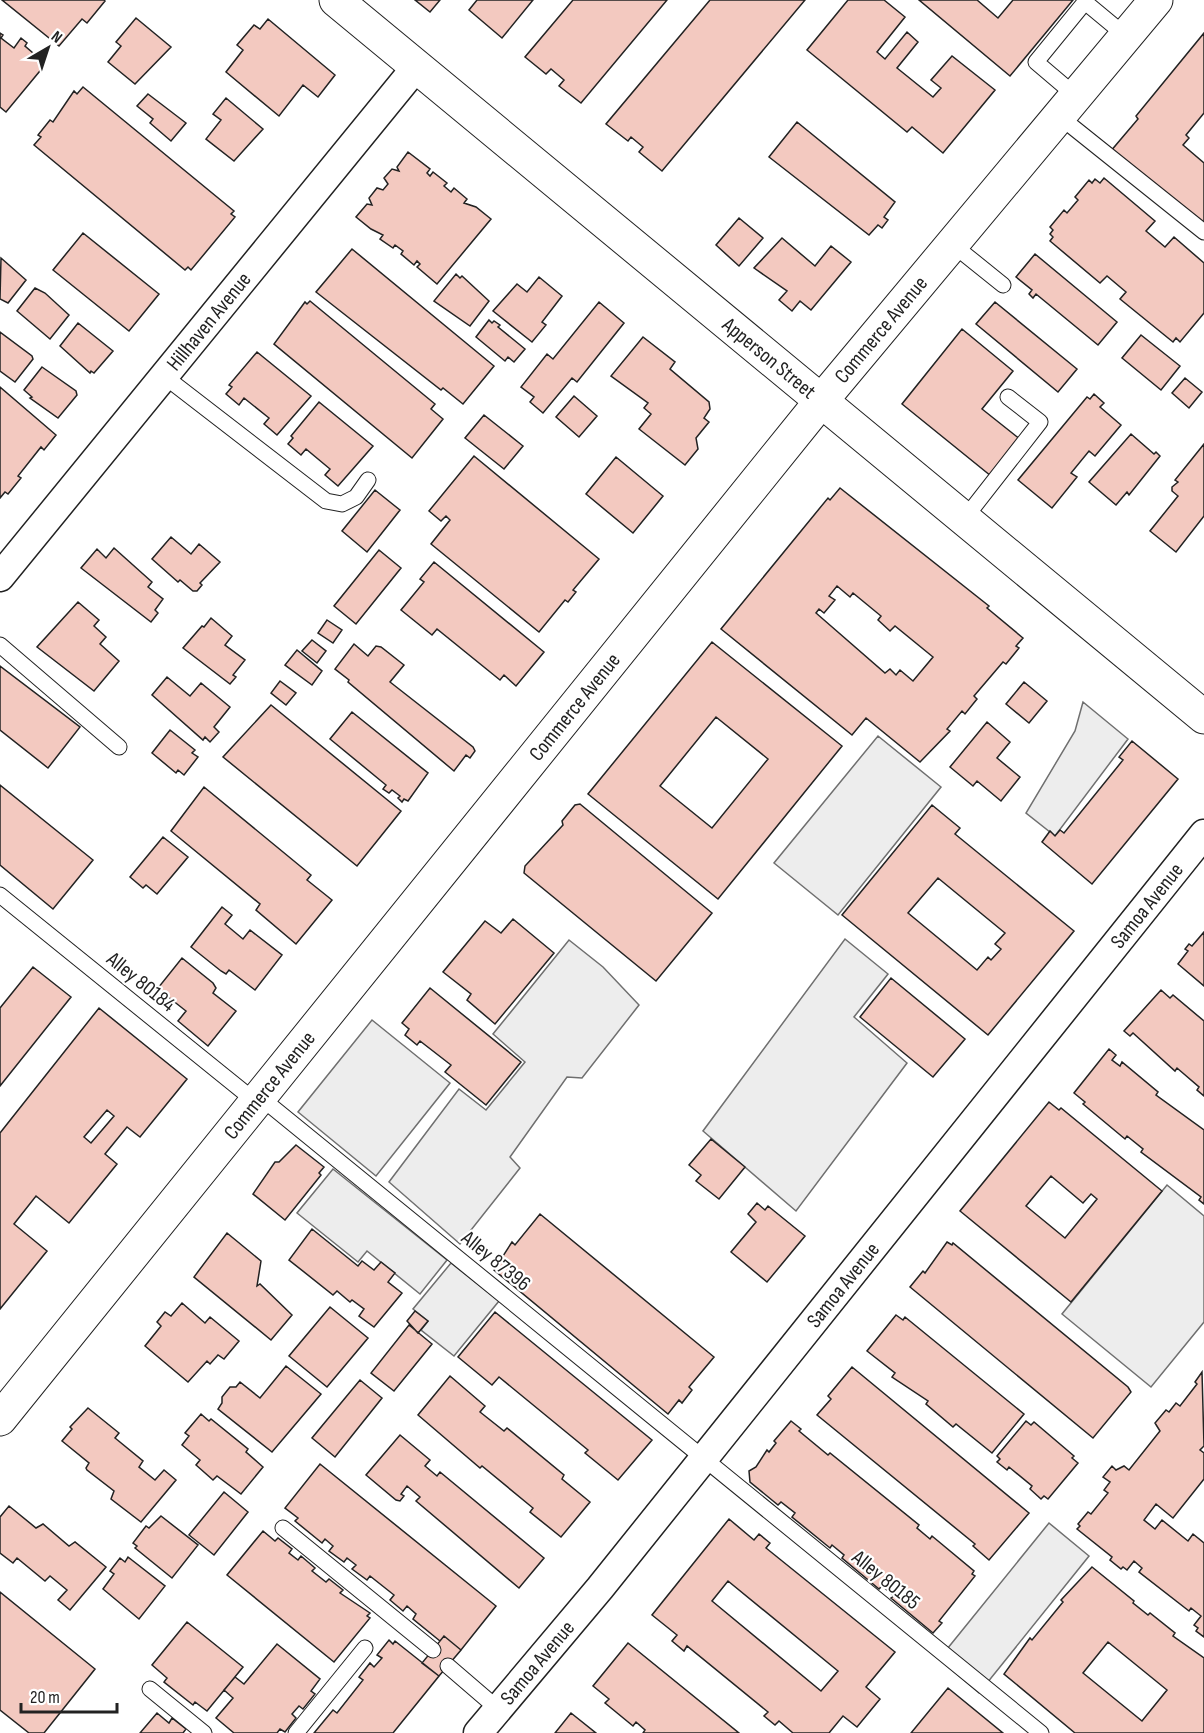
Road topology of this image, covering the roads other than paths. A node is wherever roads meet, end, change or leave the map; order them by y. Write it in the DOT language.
graph roads {
  1 [pos="336,0"];
  2 [pos="1156,0"];
  3 [pos="1126,36"];
  4 [pos="417,66"];
  5 [pos="1068,106"];
  6 [pos="1204,232"];
  7 [pos="952,244"];
  8 [pos="1003,285"];
  9 [pos="164,376"];
  10 [pos="1008,397"];
  11 [pos="822,400"];
  12 [pos="368,480"];
  13 [pos="965,518"];
  14 [pos="0,577"];
  15 [pos="0,645"];
  16 [pos="1204,717"];
  17 [pos="119,747"];
  18 [pos="1204,834"];
  19 [pos="0,895"];
  20 [pos="258,1099"];
  21 [pos="0,1419"];
  22 [pos="704,1458"];
  23 [pos="283,1528"];
  24 [pos="365,1648"];
  25 [pos="433,1650"];
  26 [pos="448,1666"];
  27 [pos="150,1689"];
  28 [pos="498,1709"];
  29 [pos="204,1733"];
  30 [pos="296,1733"];
  31 [pos="478,1733"];
  32 [pos="1041,1733"];
  1 -- 4 [label="street, Apperson Street"];
  2 -- 3 [label="street, Commerce Avenue"];
  3 -- 5 [label="street, Commerce Avenue"];
  3 -- 5 [label="lane"];
  4 -- 9 [label="street, Hillhaven Avenue"];
  4 -- 11 [label="street, Apperson Street"];
  5 -- 6 [label="lane"];
  5 -- 7 [label="street, Commerce Avenue"];
  7 -- 8 [label="lane"];
  7 -- 11 [label="street, Commerce Avenue"];
  9 -- 12 [label="lane"];
  9 -- 14 [label="street, Hillhaven Avenue"];
  10 -- 13 [label="lane"];
  11 -- 13 [label="street, Apperson Street"];
  11 -- 20 [label="street, Commerce Avenue"];
  13 -- 16 [label="street, Apperson Street"];
  15 -- 17 [label="lane"];
  18 -- 22 [label="street, Samoa Avenue"];
  19 -- 20 [label="lane, Alley 80184"];
  20 -- 21 [label="street, Commerce Avenue"];
  20 -- 22 [label="lane, Alley 87396"];
  22 -- 28 [label="street, Samoa Avenue"];
  22 -- 32 [label="lane, Alley 80185"];
  23 -- 25 [label="lane"];
  24 -- 30 [label="lane"];
  26 -- 28 [label="lane"];
  27 -- 29 [label="lane"];
  28 -- 31 [label="street, Samoa Avenue"];
}
